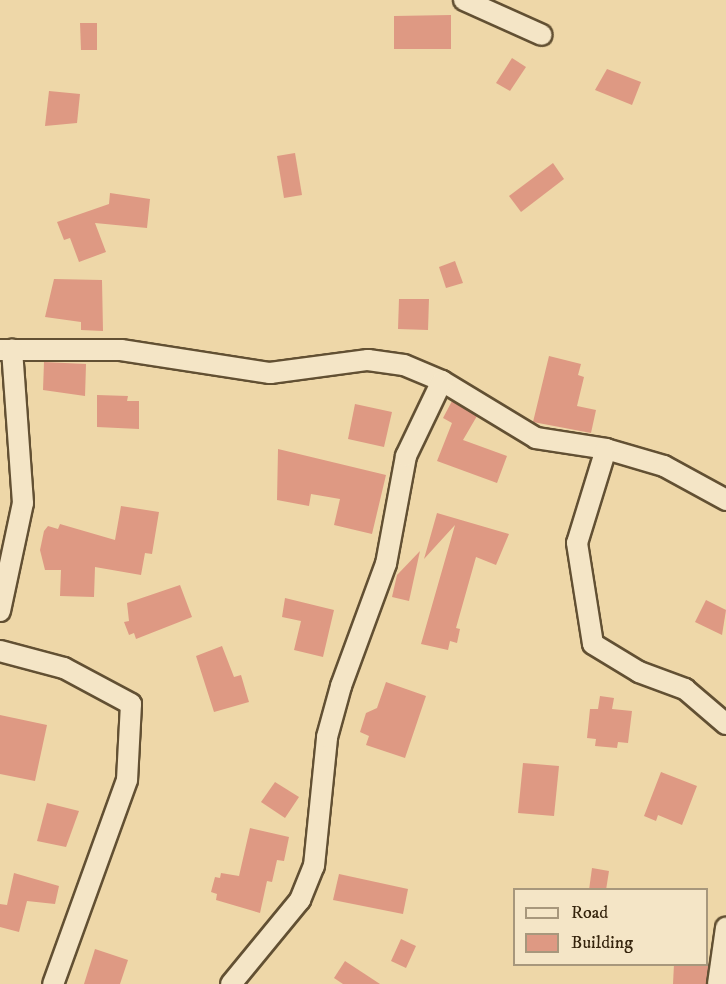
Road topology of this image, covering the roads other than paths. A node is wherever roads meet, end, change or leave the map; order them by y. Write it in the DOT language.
graph roads {
  1 [pos="464,0"];
  2 [pos="542,35"];
  3 [pos="6,350"];
  4 [pos="442,381"];
  5 [pos="606,449"];
  6 [pos="726,500"];
  7 [pos="0,611"];
  8 [pos="0,651"];
  9 [pos="726,724"];
  10 [pos="726,930"];
  11 [pos="53,984"];
  12 [pos="231,984"];
  13 [pos="718,984"];
  1 -- 2 [label="street"];
  3 -- 4 [label="street"];
  3 -- 7 [label="street"];
  4 -- 5 [label="street"];
  4 -- 12 [label="street"];
  5 -- 6 [label="street"];
  5 -- 9 [label="street"];
  8 -- 11 [label="street"];
  10 -- 13 [label="street"];
}
